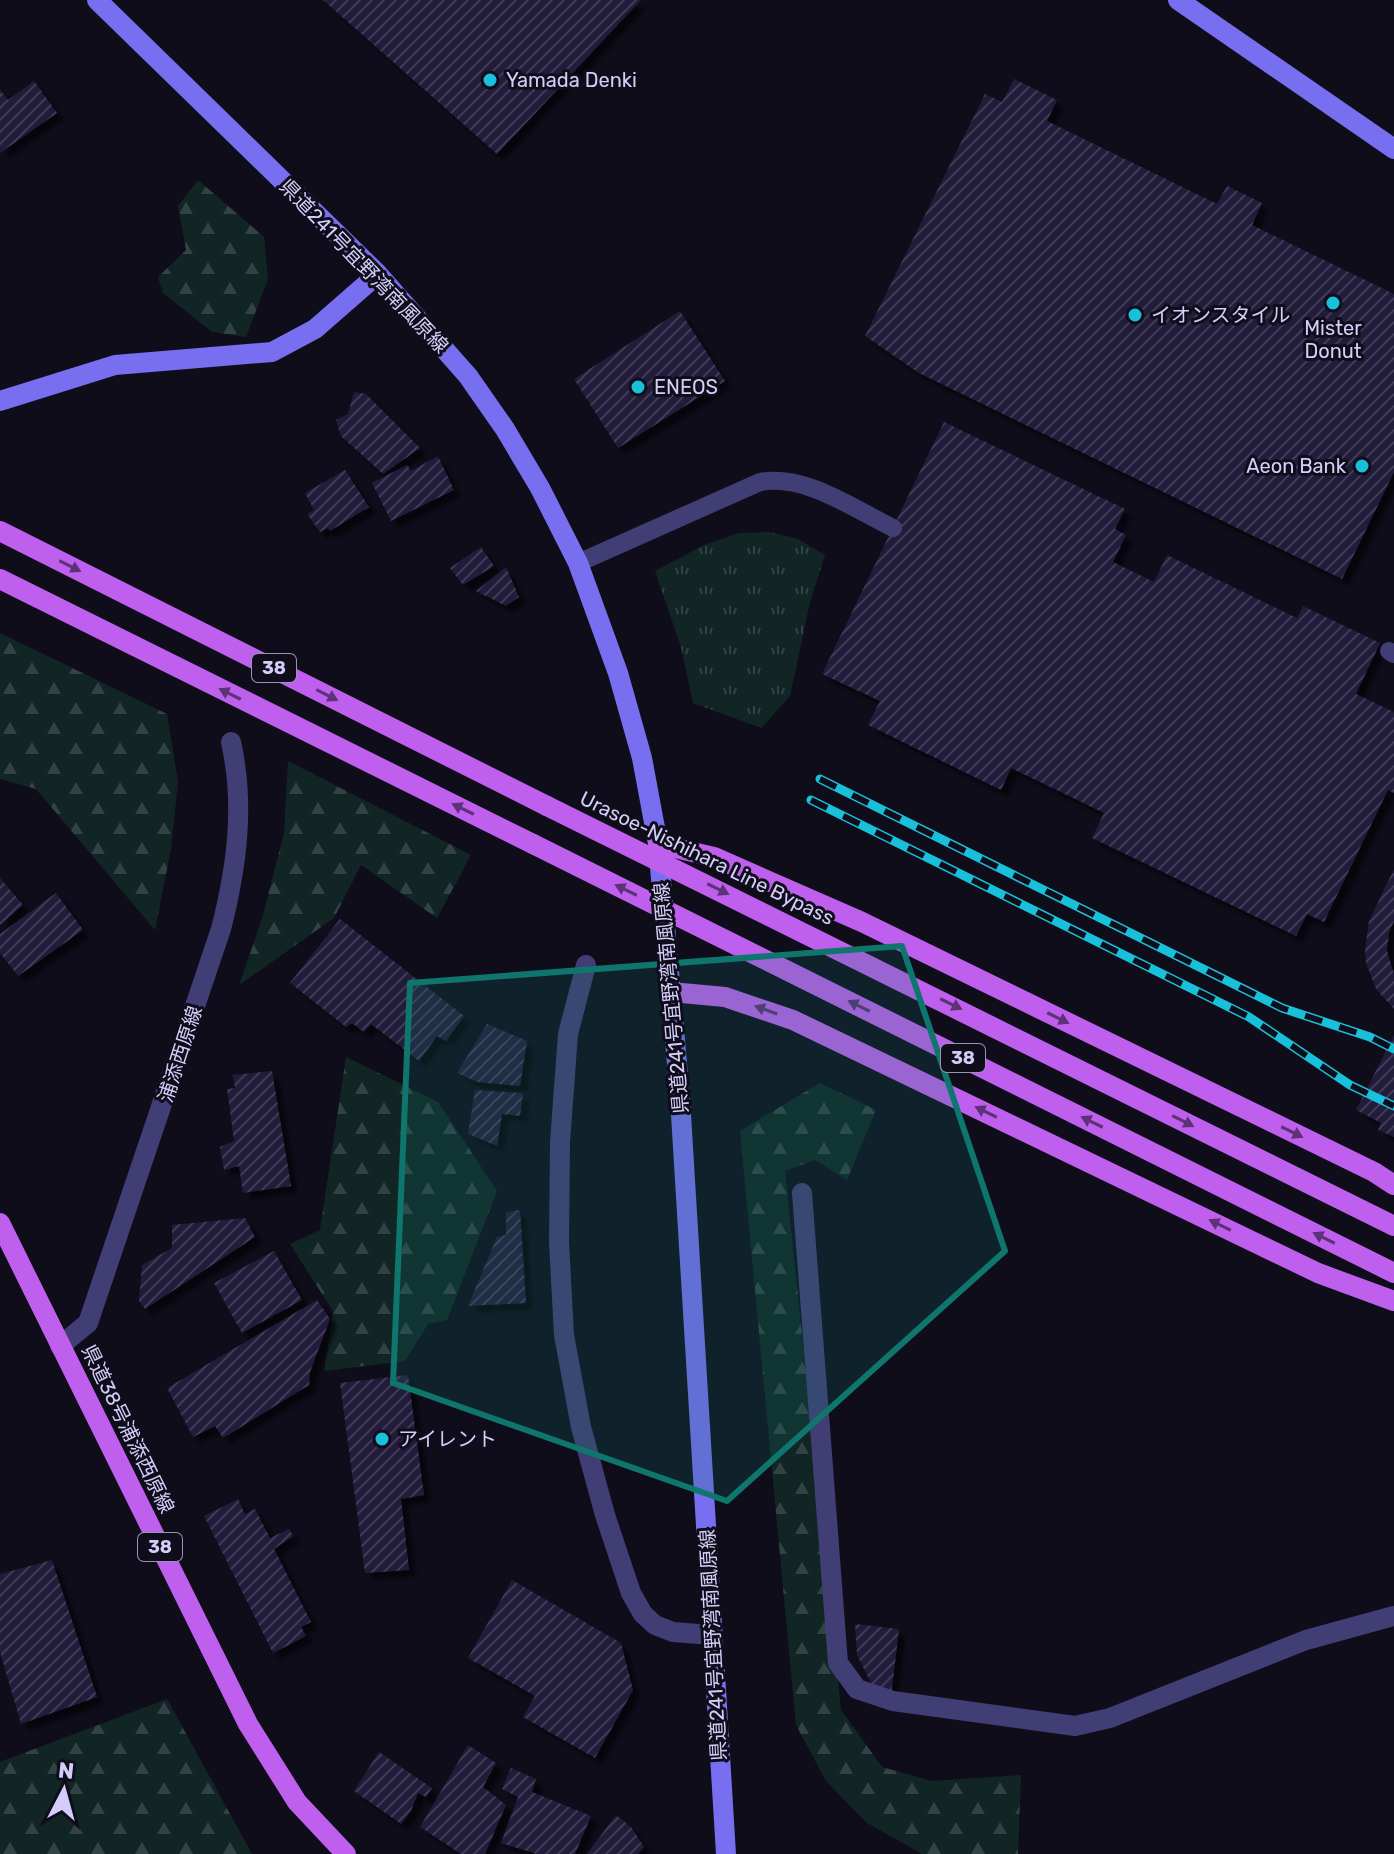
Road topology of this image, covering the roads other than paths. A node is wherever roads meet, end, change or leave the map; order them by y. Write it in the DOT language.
graph roads {
  1 [pos="97,0"];
  2 [pos="1178,0"];
  3 [pos="1393,146"];
  4 [pos="378,274"];
  5 [pos="0,401"];
  6 [pos="893,528"];
  7 [pos="0,531"];
  8 [pos="578,563"];
  9 [pos="0,579"];
  10 [pos="231,742"];
  11 [pos="658,844"];
  12 [pos="586,965"];
  13 [pos="671,992"];
  14 [pos="1394,1185"];
  15 [pos="802,1193"];
  16 [pos="0,1223"];
  17 [pos="1394,1226"];
  18 [pos="1394,1273"];
  19 [pos="1394,1301"];
  20 [pos="60,1346"];
  21 [pos="1394,1616"];
  22 [pos="712,1635"];
  23 [pos="346,1854"];
  24 [pos="726,1854"];
  1 -- 4 [label="main road, 県道241号宜野湾南風原線"];
  2 -- 3 [label="main road"];
  4 -- 5 [label="main road"];
  4 -- 8 [label="main road, 県道241号宜野湾南風原線"];
  6 -- 8 [label="lane"];
  7 -- 17 [label="main road, Urasoe-Nishihara Line Bypass / 38, one-way, bridge"];
  8 -- 11 [label="main road, 県道241号宜野湾南風原線"];
  18 -- 9 [label="main road, 38, one-way, bridge"];
  10 -- 20 [label="street, 浦添西原線"];
  11 -- 13 [label="main road, 県道241号宜野湾南風原線"];
  11 -- 14 [label="main road, one-way"];
  12 -- 22 [label="street"];
  19 -- 13 [label="main road, one-way"];
  13 -- 22 [label="main road, 県道241号宜野湾南風原線"];
  15 -- 21 [label="street"];
  16 -- 20 [label="main road, 県道38号浦添西原線 / 38"];
  20 -- 23 [label="main road, 県道38号浦添西原線 / 38"];
  22 -- 24 [label="main road, 県道241号宜野湾南風原線"];
}
